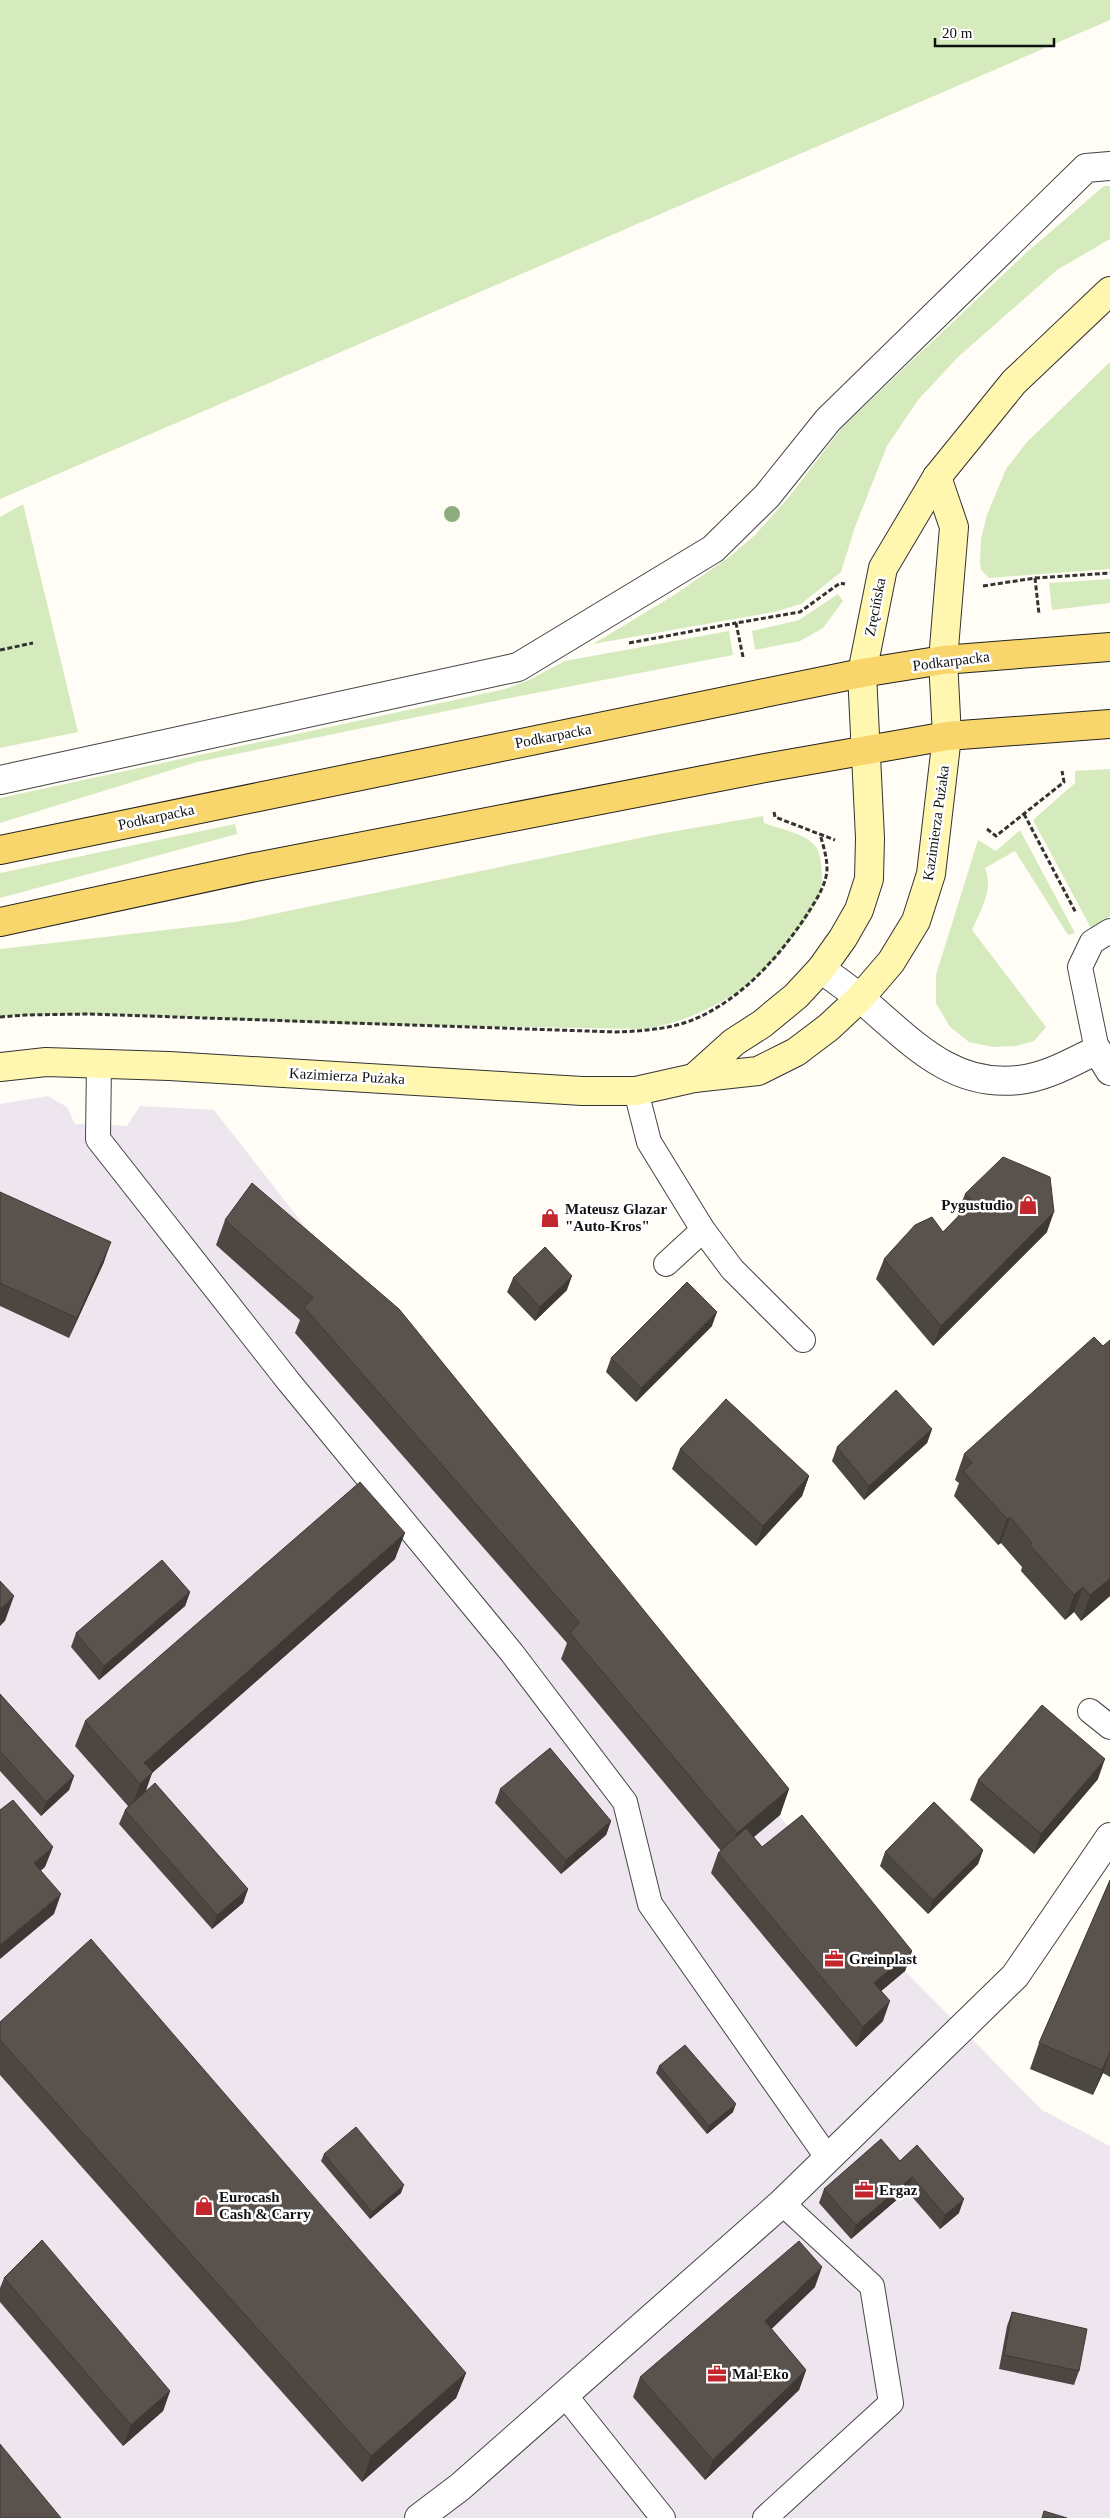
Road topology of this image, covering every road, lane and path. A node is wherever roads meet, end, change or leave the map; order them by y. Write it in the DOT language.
graph roads {
  1 [pos="1110,166"];
  2 [pos="1110,291"];
  3 [pos="937,477"];
  4 [pos="1110,573"];
  5 [pos="1035,578"];
  6 [pos="851,584"];
  7 [pos="980,586"];
  8 [pos="1039,614"];
  9 [pos="33,643"];
  10 [pos="1110,647"];
  11 [pos="0,650"];
  12 [pos="743,657"];
  13 [pos="944,660"];
  14 [pos="862,673"];
  15 [pos="1110,724"];
  16 [pos="947,736"];
  17 [pos="865,751"];
  18 [pos="1062,771"];
  19 [pos="0,780"];
  20 [pos="774,812"];
  21 [pos="1024,814"];
  22 [pos="987,829"];
  23 [pos="820,834"];
  24 [pos="841,842"];
  25 [pos="0,850"];
  26 [pos="0,922"];
  27 [pos="1101,936"];
  28 [pos="821,970"];
  29 [pos="860,998"];
  30 [pos="0,1017"];
  31 [pos="1103,1060"];
  32 [pos="99,1063"];
  33 [pos="0,1067"];
  34 [pos="694,1078"];
  35 [pos="636,1091"];
  36 [pos="703,1230"];
  37 [pos="666,1264"];
  38 [pos="803,1340"];
  39 [pos="1090,1711"];
  40 [pos="1110,1727"];
  41 [pos="1110,1837"];
  42 [pos="827,2157"];
  43 [pos="782,2203"];
  44 [pos="564,2394"];
  45 [pos="419,2518"];
  46 [pos="663,2518"];
  47 [pos="766,2518"];
  1 -- 19 [label="street"];
  2 -- 3 [label="street, Zręcińska"];
  3 -- 13 [label="street"];
  3 -- 14 [label="street, Zręcińska"];
  4 -- 5 [label="path"];
  5 -- 7 [label="path"];
  5 -- 8 [label="path"];
  6 -- 12 [label="path"];
  9 -- 11 [label="path"];
  10 -- 13 [label="main road, Podkarpacka"];
  13 -- 14 [label="main road, Podkarpacka"];
  13 -- 16 [label="street"];
  14 -- 17 [label="street, Zręcińska"];
  14 -- 25 [label="main road, Podkarpacka"];
  15 -- 16 [label="main road"];
  16 -- 17 [label="main road"];
  16 -- 29 [label="street, Kazimierza Pużaka"];
  17 -- 26 [label="main road"];
  17 -- 28 [label="street, Kazimierza Pużaka"];
  18 -- 21 [label="path"];
  20 -- 23 [label="path"];
  21 -- 22 [label="path"];
  21 -- 27 [label="path"];
  23 -- 24 [label="path"];
  23 -- 30 [label="path"];
  27 -- 31 [label="lane"];
  28 -- 29 [label="street"];
  28 -- 34 [label="street, Kazimierza Pużaka"];
  29 -- 31 [label="street"];
  29 -- 34 [label="street, Kazimierza Pużaka"];
  32 -- 33 [label="street, Kazimierza Pużaka"];
  32 -- 35 [label="street, Kazimierza Pużaka"];
  32 -- 42 [label="lane"];
  34 -- 35 [label="street, Kazimierza Pużaka"];
  35 -- 36 [label="lane"];
  36 -- 37 [label="lane"];
  36 -- 38 [label="lane"];
  39 -- 40 [label="lane"];
  41 -- 42 [label="street"];
  42 -- 43 [label="street"];
  43 -- 44 [label="street"];
  43 -- 47 [label="lane"];
  44 -- 45 [label="street"];
  44 -- 46 [label="lane"];
}
